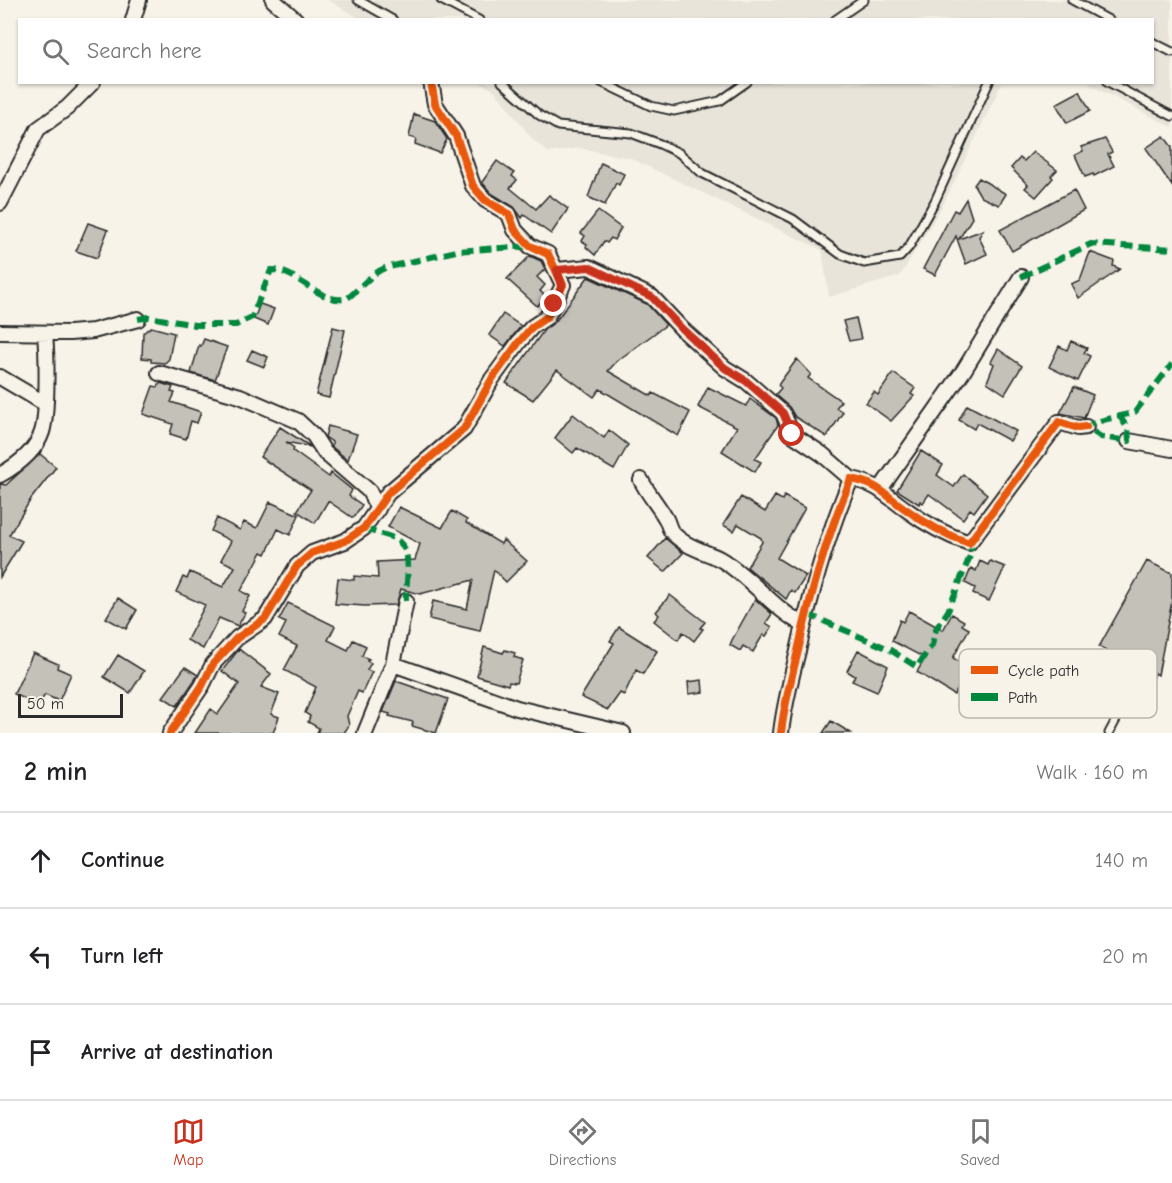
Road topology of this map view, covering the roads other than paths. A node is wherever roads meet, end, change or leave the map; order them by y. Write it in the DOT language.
graph roads {
  1 [pos="140,0"];
  2 [pos="273,0"];
  3 [pos="358,0"];
  4 [pos="441,0"];
  5 [pos="864,0"];
  6 [pos="1072,0"];
  7 [pos="134,18"];
  8 [pos="295,18"];
  9 [pos="390,18"];
  10 [pos="475,18"];
  11 [pos="838,18"];
  12 [pos="1105,18"];
  13 [pos="1154,43"];
  14 [pos="1172,52"];
  15 [pos="91,84"];
  16 [pos="431,84"];
  17 [pos="504,84"];
  18 [pos="605,84"];
  19 [pos="744,84"];
  20 [pos="988,84"];
  21 [pos="1112,84"];
  22 [pos="1172,116"];
  23 [pos="0,203"];
  24 [pos="557,270"];
  25 [pos="1021,277"];
  26 [pos="138,319"];
  27 [pos="0,332"];
  28 [pos="45,334"];
  29 [pos="159,373"];
  30 [pos="0,377"];
  31 [pos="44,403"];
  32 [pos="1086,427"];
  33 [pos="1129,441"];
  34 [pos="1172,449"];
  35 [pos="0,475"];
  36 [pos="851,479"];
  37 [pos="641,480"];
  38 [pos="881,488"];
  39 [pos="378,509"];
  40 [pos="406,601"];
  41 [pos="804,624"];
  42 [pos="393,664"];
  43 [pos="1116,720"];
  44 [pos="170,733"];
  45 [pos="366,733"];
  46 [pos="623,733"];
  47 [pos="781,733"];
  48 [pos="1109,733"];
  1 -- 7 [label="street"];
  2 -- 8 [label="street"];
  3 -- 9 [label="lane"];
  4 -- 10 [label="lane"];
  5 -- 11 [label="lane"];
  6 -- 12 [label="lane"];
  13 -- 14 [label="lane"];
  15 -- 23 [label="street"];
  16 -- 24 [label="street"];
  17 -- 20 [label="lane"];
  18 -- 19 [label="lane"];
  21 -- 22 [label="lane"];
  24 -- 36 [label="street"];
  24 -- 39 [label="street"];
  25 -- 38 [label="street"];
  26 -- 28 [label="street"];
  27 -- 28 [label="street"];
  28 -- 31 [label="street"];
  29 -- 39 [label="street"];
  30 -- 31 [label="street"];
  31 -- 35 [label="street"];
  32 -- 38 [label="street"];
  33 -- 34 [label="street"];
  36 -- 38 [label="street"];
  36 -- 41 [label="street"];
  37 -- 41 [label="street"];
  39 -- 44 [label="street"];
  40 -- 42 [label="street"];
  41 -- 47 [label="street"];
  42 -- 45 [label="street"];
  42 -- 46 [label="street"];
  43 -- 48 [label="lane"];
}
